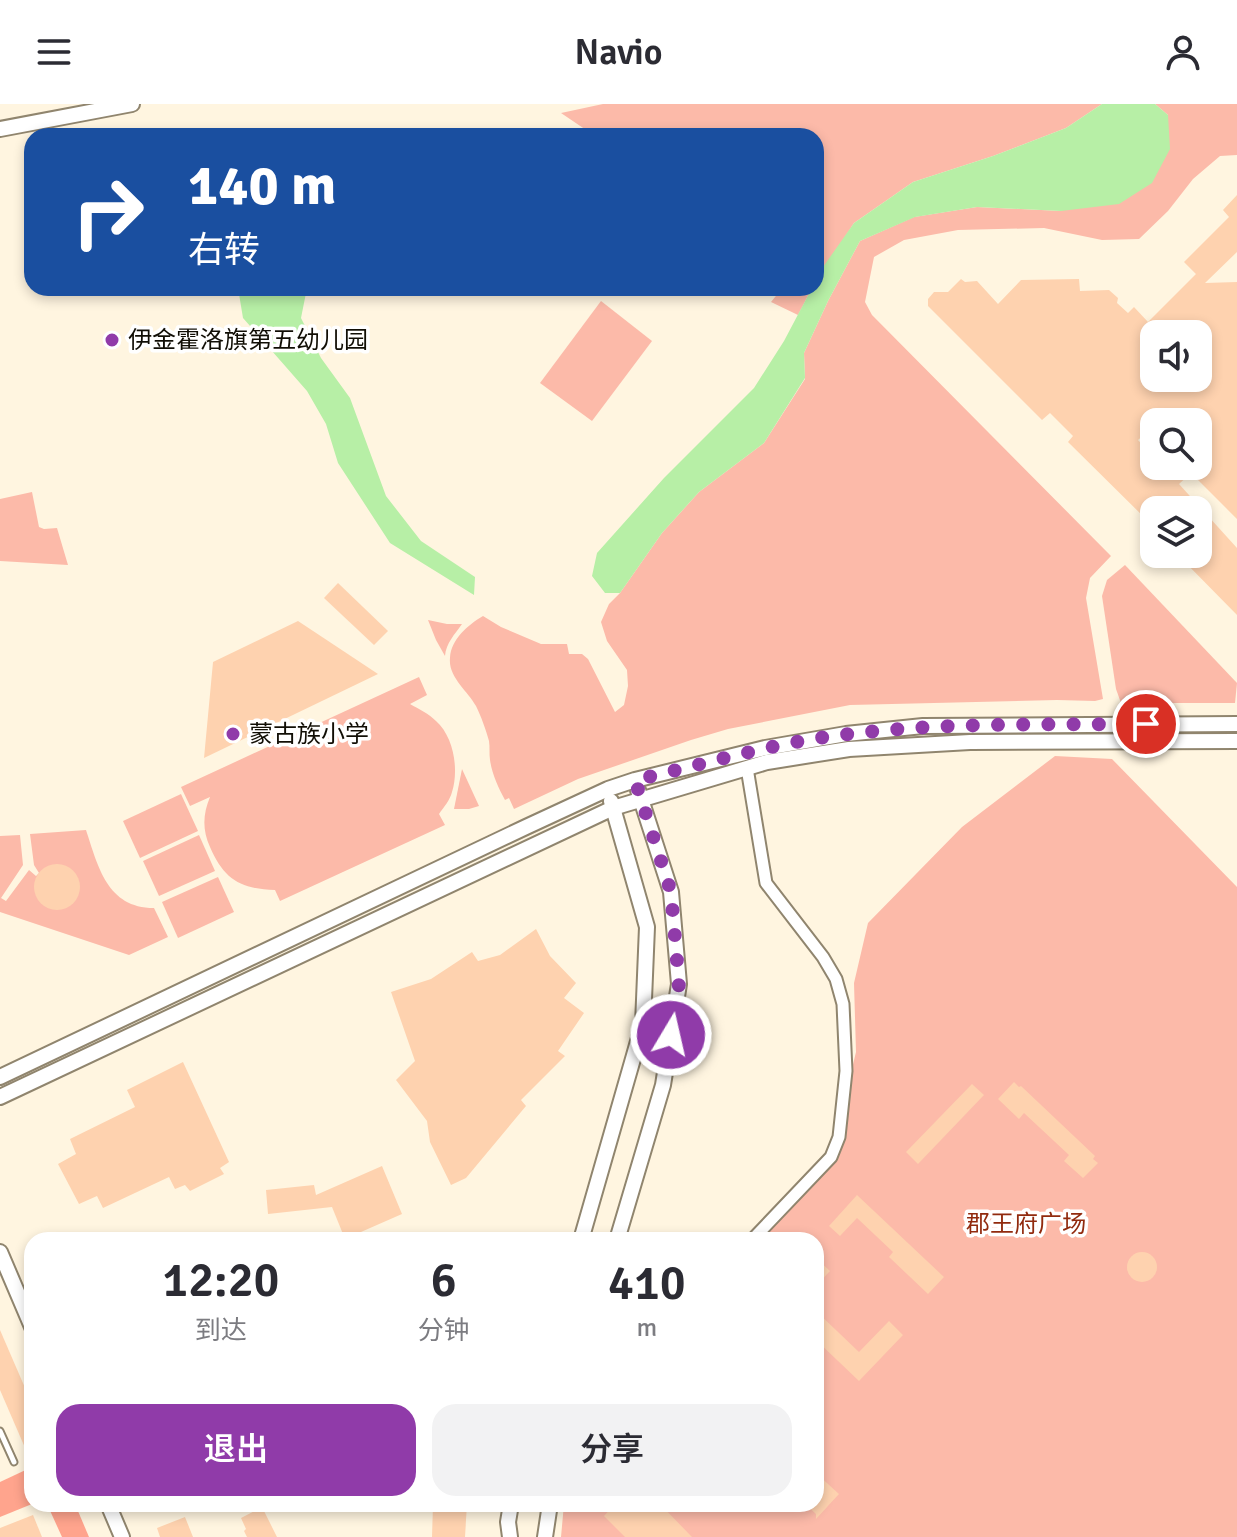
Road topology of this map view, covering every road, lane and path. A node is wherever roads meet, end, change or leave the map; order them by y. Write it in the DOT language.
graph roads {
  1 [pos="132,104"];
  2 [pos="0,129"];
  3 [pos="1237,724"];
  4 [pos="1237,741"];
  5 [pos="747,768"];
  6 [pos="635,780"];
  7 [pos="608,789"];
  8 [pos="640,799"];
  9 [pos="613,808"];
  10 [pos="0,1077"];
  11 [pos="0,1097"];
  12 [pos="583,1232"];
  13 [pos="619,1232"];
  14 [pos="760,1232"];
  15 [pos="0,1252"];
  16 [pos="24,1308"];
  17 [pos="0,1431"];
  18 [pos="14,1462"];
  19 [pos="111,1512"];
  20 [pos="510,1512"];
  21 [pos="549,1512"];
  22 [pos="122,1537"];
  23 [pos="510,1537"];
  24 [pos="545,1537"];
  1 -- 2 [label="street"];
  3 -- 6 [label="street"];
  4 -- 5 [label="street"];
  5 -- 8 [label="street"];
  5 -- 14 [label="street"];
  6 -- 7 [label="street"];
  6 -- 8 [label="street"];
  7 -- 9 [label="street"];
  7 -- 10 [label="street"];
  8 -- 9 [label="street"];
  8 -- 13 [label="street"];
  9 -- 11 [label="street"];
  9 -- 12 [label="street"];
  15 -- 16 [label="street"];
  17 -- 18 [label="lane"];
  19 -- 22 [label="street"];
  20 -- 23 [label="street"];
  21 -- 24 [label="street"];
}
